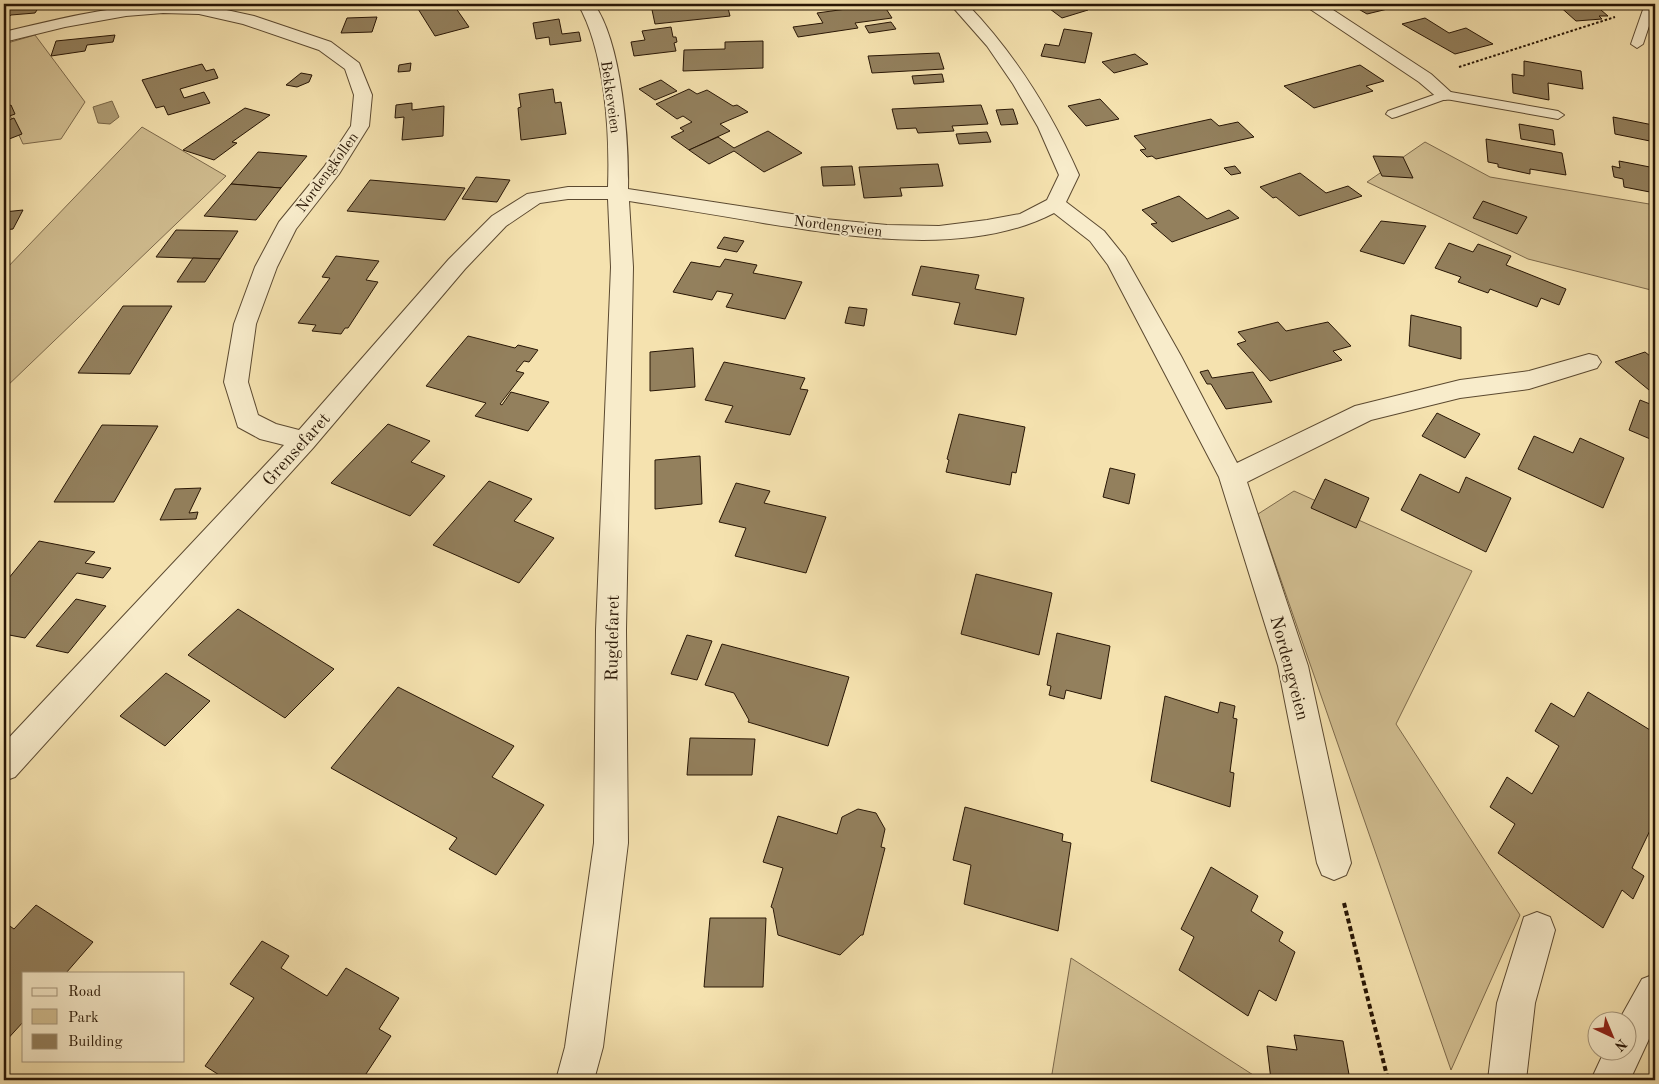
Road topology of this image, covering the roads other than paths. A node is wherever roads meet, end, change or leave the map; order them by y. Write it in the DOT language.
graph roads {
  1 [pos="586,4"];
  2 [pos="958,4"];
  3 [pos="1313,4"];
  4 [pos="1650,5"];
  5 [pos="4,37"];
  6 [pos="1636,44"];
  7 [pos="1445,95"];
  8 [pos="1392,114"];
  9 [pos="1558,115"];
  10 [pos="618,193"];
  11 [pos="1055,204"];
  12 [pos="1589,362"];
  13 [pos="304,441"];
  14 [pos="1232,477"];
  15 [pos="4,766"];
  16 [pos="1334,863"];
  17 [pos="1537,930"];
  18 [pos="1655,992"];
  19 [pos="1636,1024"];
  20 [pos="1619,1062"];
  21 [pos="575,1080"];
  22 [pos="1507,1080"];
  23 [pos="1610,1080"];
  1 -- 10 [label="street, Bekkeveien"];
  2 -- 11 [label="street"];
  3 -- 7 [label="street"];
  4 -- 6 [label="lane"];
  5 -- 13 [label="street, Nordengkollen"];
  7 -- 8 [label="lane"];
  7 -- 9 [label="lane"];
  10 -- 11 [label="street, Nordengveien"];
  10 -- 13 [label="street, Grensefaret"];
  10 -- 21 [label="street, Rugdefaret"];
  11 -- 14 [label="street, Nordengveien"];
  12 -- 14 [label="street"];
  13 -- 15 [label="street, Grensefaret"];
  14 -- 16 [label="street, Nordengveien"];
  17 -- 22 [label="street"];
  18 -- 19 [label="street"];
  20 -- 23 [label="street"];
}
